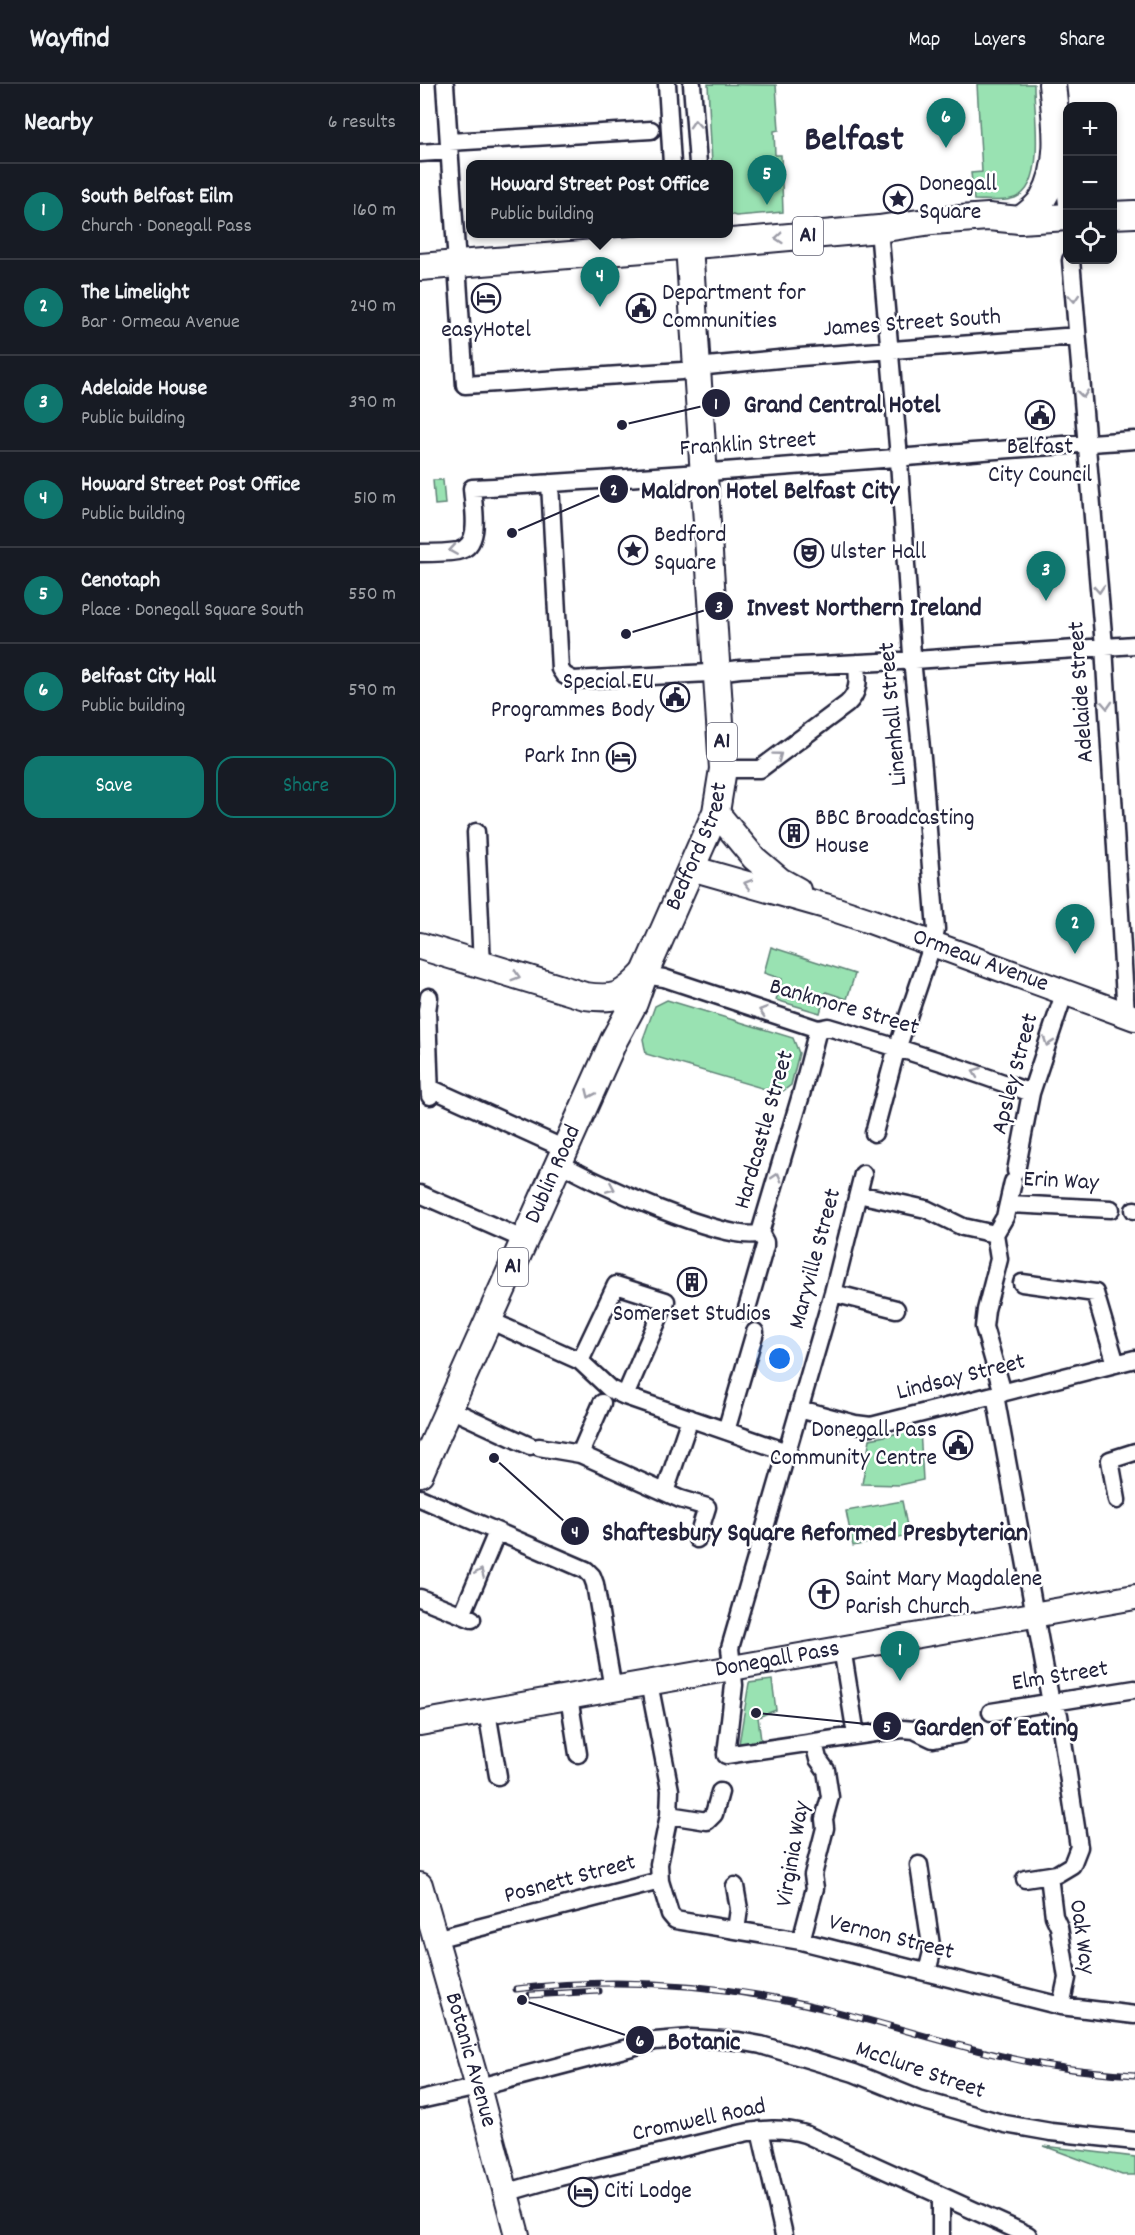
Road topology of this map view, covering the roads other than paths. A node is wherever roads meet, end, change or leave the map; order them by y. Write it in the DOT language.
graph roads {
  1 [pos="445,84"];
  2 [pos="667,84"];
  3 [pos="692,84"];
  4 [pos="1052,84"];
  5 [pos="651,130"];
  6 [pos="449,147"];
  7 [pos="1057,152"];
  8 [pos="420,153"];
  9 [pos="672,160"];
  10 [pos="698,160"];
  11 [pos="1067,210"];
  12 [pos="1135,214"];
  13 [pos="1117,215"];
  14 [pos="1063,216"];
  15 [pos="1020,220"];
  16 [pos="879,229"];
  17 [pos="733,237"];
  18 [pos="724,238"];
  19 [pos="689,245"];
  20 [pos="457,264"];
  21 [pos="1071,264"];
  22 [pos="420,267"];
  23 [pos="1077,336"];
  24 [pos="888,350"];
  25 [pos="696,369"];
  26 [pos="1135,440"];
  27 [pos="1088,442"];
  28 [pos="899,457"];
  29 [pos="704,472"];
  30 [pos="549,483"];
  31 [pos="420,553"];
  32 [pos="1135,645"];
  33 [pos="1104,646"];
  34 [pos="912,660"];
  35 [pos="857,663"];
  36 [pos="718,672"];
  37 [pos="723,769"];
  38 [pos="716,812"];
  39 [pos="476,832"];
  40 [pos="691,868"];
  41 [pos="825,906"];
  42 [pos="933,943"];
  43 [pos="420,945"];
  44 [pos="482,966"];
  45 [pos="644,975"];
  46 [pos="1065,991"];
  47 [pos="585,996"];
  48 [pos="429,997"];
  49 [pos="1131,1016"];
  50 [pos="818,1029"];
  51 [pos="614,1040"];
  52 [pos="424,1044"];
  53 [pos="898,1048"];
  54 [pos="1031,1093"];
  55 [pos="874,1132"];
  56 [pos="562,1155"];
  57 [pos="863,1174"];
  58 [pos="420,1194"];
  59 [pos="858,1194"];
  60 [pos="1009,1204"];
  61 [pos="1111,1209"];
  62 [pos="760,1233"];
  63 [pos="995,1234"];
  64 [pos="525,1240"];
  65 [pos="1022,1283"];
  66 [pos="833,1293"];
  67 [pos="896,1309"];
  68 [pos="746,1312"];
  69 [pos="489,1320"];
  70 [pos="755,1332"];
  71 [pos="1135,1359"];
  72 [pos="580,1361"];
  73 [pos="1116,1364"];
  74 [pos="999,1394"];
  75 [pos="625,1396"];
  76 [pos="602,1403"];
  77 [pos="448,1408"];
  78 [pos="799,1409"];
  79 [pos="690,1418"];
  80 [pos="726,1431"];
  81 [pos="787,1452"];
  82 [pos="1135,1452"];
  83 [pos="580,1454"];
  84 [pos="420,1473"];
  85 [pos="665,1492"];
  86 [pos="420,1498"];
  87 [pos="1117,1500"];
  88 [pos="497,1532"];
  89 [pos="697,1539"];
  90 [pos="1135,1597"];
  91 [pos="420,1598"];
  92 [pos="1035,1615"];
  93 [pos="842,1648"];
  94 [pos="732,1668"];
  95 [pos="649,1683"];
  96 [pos="613,1689"];
  97 [pos="1135,1689"];
  98 [pos="568,1697"];
  99 [pos="1051,1703"];
  100 [pos="487,1712"];
  101 [pos="991,1712"];
  102 [pos="420,1723"];
  103 [pos="961,1734"];
  104 [pos="856,1735"];
  105 [pos="814,1743"];
  106 [pos="578,1754"];
  107 [pos="498,1776"];
  108 [pos="720,1792"];
  109 [pos="669,1815"];
  110 [pos="920,1865"];
  111 [pos="1048,1876"];
  112 [pos="1026,1879"];
  113 [pos="660,1881"];
  114 [pos="420,1885"];
  115 [pos="735,1886"];
  116 [pos="736,1930"];
  117 [pos="435,1939"];
  118 [pos="801,1941"];
  119 [pos="927,1972"];
  120 [pos="1061,2006"];
  121 [pos="1135,2016"];
  122 [pos="478,2086"];
  123 [pos="420,2100"];
  124 [pos="760,2130"];
  125 [pos="1135,2141"];
  126 [pos="505,2193"];
  127 [pos="941,2196"];
  128 [pos="517,2235"];
  129 [pos="784,2235"];
  130 [pos="941,2235"];
  131 [pos="1027,2235"];
  1 -- 6 [label="street"];
  2 -- 9 [label="street"];
  10 -- 3 [label="street, one-way"];
  4 -- 7 [label="main road"];
  5 -- 6 [label="street"];
  6 -- 8 [label="street"];
  6 -- 20 [label="street"];
  7 -- 11 [label="street"];
  7 -- 15 [label="main road"];
  12 -- 13 [label="main road"];
  14 -- 15 [label="main road"];
  15 -- 16 [label="main road, A1"];
  16 -- 17 [label="main road, A1, one-way"];
  16 -- 24 [label="street, Linenhall Street"];
  18 -- 19 [label="main road, A1"];
  19 -- 20 [label="main road, A1"];
  19 -- 25 [label="main road, Bedford Street / A1"];
  20 -- 22 [label="main road, A1"];
  20 -- 25 [label="street, James Street South"];
  21 -- 23 [label="street, Adelaide Street, one-way"];
  23 -- 24 [label="street, James Street South"];
  23 -- 27 [label="street, Adelaide Street, one-way"];
  24 -- 25 [label="street, James Street South"];
  24 -- 28 [label="street, Linenhall Street"];
  25 -- 29 [label="main road, Bedford Street / A1"];
  26 -- 27 [label="street, Franklin Street"];
  27 -- 28 [label="street, Franklin Street"];
  27 -- 33 [label="street, Adelaide Street, one-way"];
  28 -- 29 [label="street, Franklin Street"];
  28 -- 34 [label="street, Linenhall Street"];
  29 -- 30 [label="street, Franklin Street"];
  29 -- 36 [label="main road, Bedford Street / A1"];
  30 -- 31 [label="street, Franklin Street, one-way"];
  30 -- 36 [label="street"];
  32 -- 33 [label="street"];
  33 -- 34 [label="street"];
  33 -- 49 [label="street, Adelaide Street, one-way"];
  34 -- 35 [label="street"];
  34 -- 42 [label="street, Linenhall Street"];
  35 -- 36 [label="street"];
  37 -- 35 [label="street, one-way"];
  36 -- 37 [label="main road, Bedford Street / A1"];
  37 -- 38 [label="main road, Bedford Street / A1"];
  38 -- 40 [label="main road, Bedford Street / A1"];
  38 -- 41 [label="street, Ormeau Avenue"];
  39 -- 44 [label="street"];
  41 -- 40 [label="street, Ormeau Avenue, one-way"];
  40 -- 45 [label="main road, Bedford Street / A1"];
  41 -- 42 [label="street, Ormeau Avenue"];
  42 -- 46 [label="street, Ormeau Avenue"];
  42 -- 53 [label="street"];
  43 -- 44 [label="main road, A1"];
  44 -- 47 [label="main road, A1, one-way"];
  45 -- 47 [label="main road, A1"];
  50 -- 45 [label="street, Bankmore Street, one-way"];
  45 -- 51 [label="main road, Dublin Road / A1"];
  46 -- 49 [label="street, Ormeau Avenue"];
  46 -- 54 [label="street, Apsley Street, one-way"];
  47 -- 51 [label="main road, A1"];
  48 -- 52 [label="street"];
  50 -- 53 [label="street, Bankmore Street"];
  62 -- 50 [label="street, Hardcastle Street, one-way"];
  51 -- 56 [label="main road, Dublin Road / A1, one-way"];
  52 -- 56 [label="street"];
  54 -- 53 [label="street, Bankmore Street, one-way"];
  53 -- 55 [label="street"];
  54 -- 60 [label="street, Apsley Street"];
  56 -- 62 [label="street, one-way"];
  56 -- 64 [label="main road, Dublin Road / A1"];
  57 -- 59 [label="street, Maryville Street"];
  58 -- 64 [label="street"];
  59 -- 63 [label="street"];
  59 -- 66 [label="street, Maryville Street"];
  60 -- 61 [label="street, Erin Way"];
  60 -- 63 [label="street, Apsley Street"];
  62 -- 68 [label="street, Hardcastle Street"];
  63 -- 74 [label="street"];
  64 -- 69 [label="main road, Dublin Road / A1"];
  65 -- 73 [label="street"];
  66 -- 67 [label="street"];
  66 -- 78 [label="street, Maryville Street"];
  69 -- 72 [label="street"];
  69 -- 77 [label="main road, Dublin Road / A1"];
  70 -- 80 [label="street"];
  71 -- 73 [label="street, Lindsay Street"];
  72 -- 75 [label="street"];
  72 -- 75 [label="street"];
  73 -- 74 [label="street, Lindsay Street"];
  74 -- 78 [label="street, Lindsay Street"];
  74 -- 92 [label="street"];
  75 -- 79 [label="street"];
  76 -- 83 [label="street"];
  77 -- 83 [label="street"];
  77 -- 84 [label="main road, Dublin Road / A1"];
  78 -- 81 [label="street, Maryville Street"];
  79 -- 80 [label="street"];
  79 -- 85 [label="street"];
  80 -- 81 [label="street"];
  81 -- 94 [label="street, Maryville Street"];
  82 -- 87 [label="street"];
  83 -- 85 [label="street"];
  85 -- 89 [label="street"];
  86 -- 88 [label="street"];
  91 -- 88 [label="street, one-way"];
  88 -- 96 [label="street"];
  90 -- 92 [label="street, Donegall Pass"];
  92 -- 93 [label="street, Donegall Pass"];
  92 -- 99 [label="street, Oak Way"];
  93 -- 94 [label="street, Donegall Pass"];
  93 -- 104 [label="street"];
  94 -- 95 [label="street, Donegall Pass"];
  94 -- 105 [label="street, Maryville Street"];
  95 -- 96 [label="street, Donegall Pass"];
  95 -- 109 [label="street, Posnett Street"];
  96 -- 98 [label="street, Donegall Pass"];
  97 -- 99 [label="street, Elm Street"];
  98 -- 100 [label="street, Donegall Pass"];
  98 -- 106 [label="street"];
  99 -- 101 [label="street, Elm Street"];
  99 -- 111 [label="street, Oak Way"];
  100 -- 102 [label="street, Donegall Pass"];
  100 -- 107 [label="street"];
  103 -- 104 [label="street"];
  104 -- 105 [label="street"];
  105 -- 118 [label="street, Virginia Way"];
  108 -- 109 [label="street"];
  109 -- 113 [label="street, Posnett Street"];
  110 -- 119 [label="street"];
  111 -- 112 [label="street, Oak Way"];
  111 -- 120 [label="street, Oak Way"];
  113 -- 116 [label="street, Vernon Street"];
  113 -- 117 [label="street, Posnett Street"];
  114 -- 117 [label="street, Botanic Avenue"];
  115 -- 116 [label="street"];
  116 -- 118 [label="street, Vernon Street"];
  117 -- 122 [label="street, Botanic Avenue"];
  118 -- 119 [label="street, Vernon Street"];
  119 -- 120 [label="street, Vernon Street"];
  120 -- 121 [label="street, Vernon Street"];
  122 -- 123 [label="street, McClure Street"];
  122 -- 125 [label="street, McClure Street"];
  122 -- 126 [label="street, Botanic Avenue"];
  124 -- 126 [label="street, Cromwell Road"];
  124 -- 127 [label="street, Cromwell Road"];
  124 -- 129 [label="street"];
  126 -- 128 [label="street, Botanic Avenue"];
  127 -- 130 [label="street"];
  127 -- 131 [label="street, Cromwell Road"];
}
